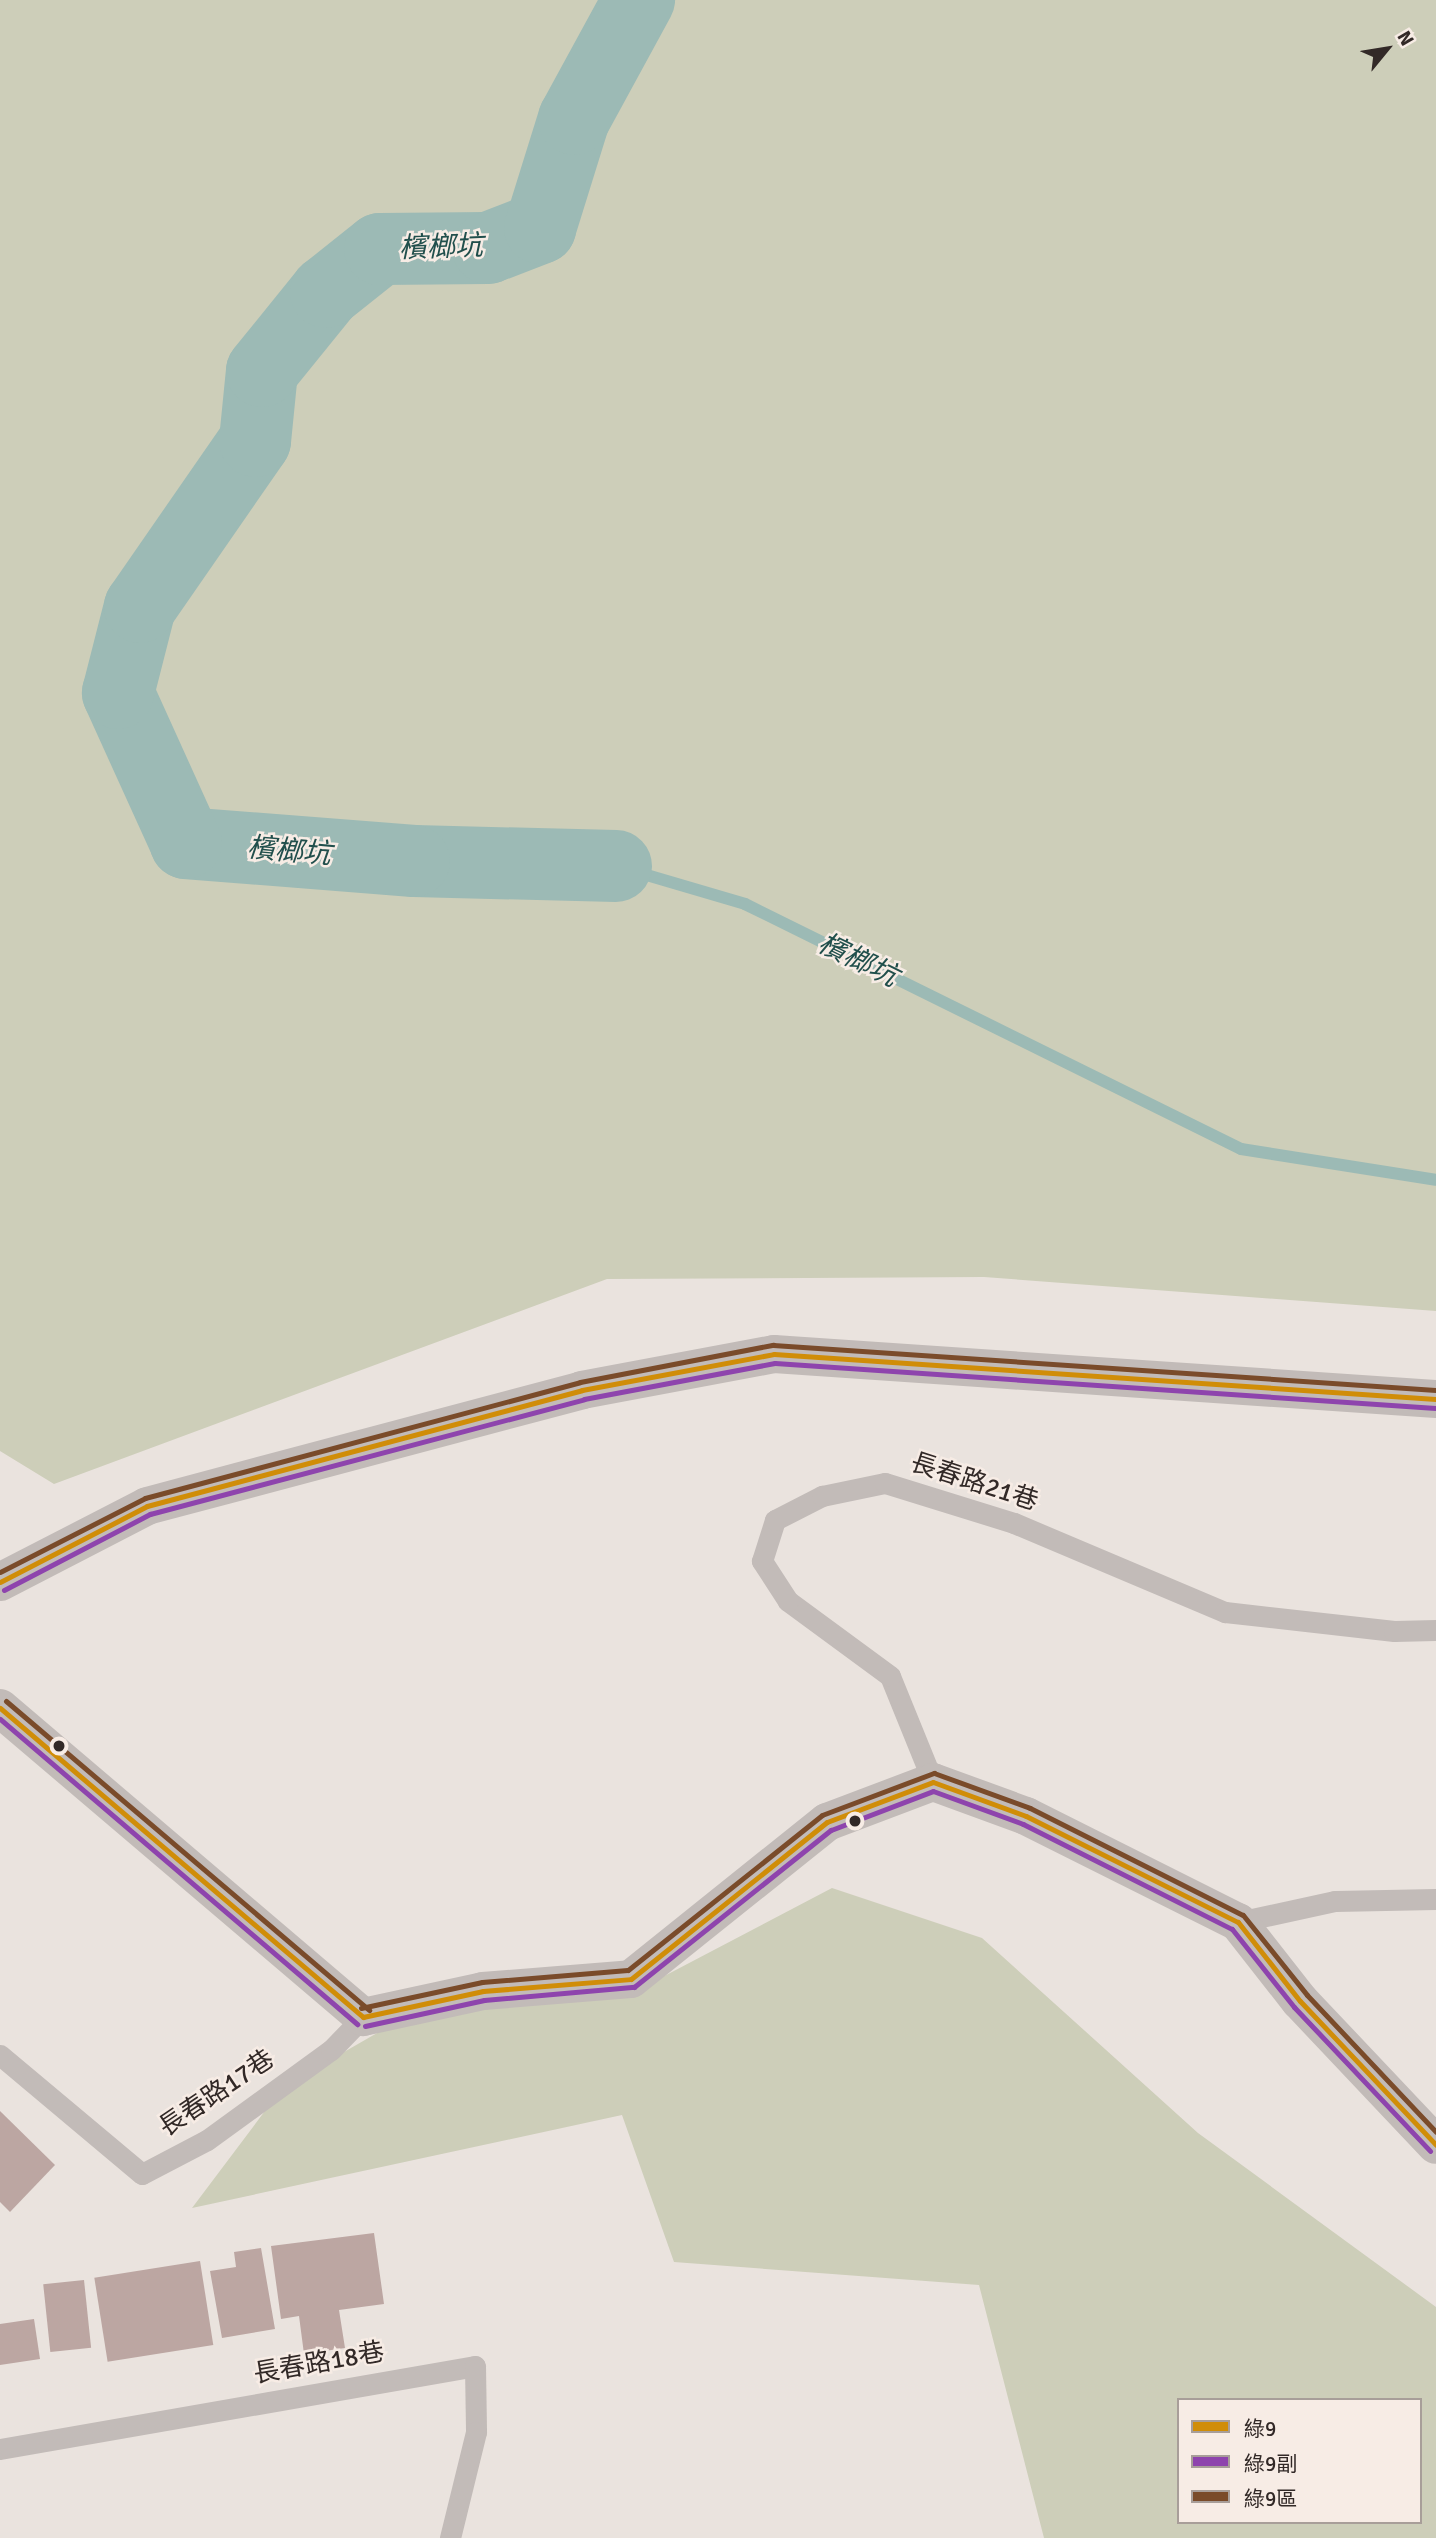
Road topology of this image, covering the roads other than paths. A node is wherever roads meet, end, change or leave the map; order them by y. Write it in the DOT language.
graph roads {
  1 [pos="1436,1399"];
  2 [pos="0,1582"];
  3 [pos="1436,1630"];
  4 [pos="0,1708"];
  5 [pos="933,1782"];
  6 [pos="1436,1899"];
  7 [pos="1238,1922"];
  8 [pos="363,2017"];
  9 [pos="0,2055"];
  10 [pos="1436,2145"];
  11 [pos="0,2449"];
  12 [pos="450,2538"];
  1 -- 2 [label="street"];
  3 -- 5 [label="lane, 長春路21巷"];
  4 -- 8 [label="street"];
  5 -- 7 [label="street"];
  5 -- 8 [label="street"];
  6 -- 7 [label="lane"];
  7 -- 10 [label="street"];
  8 -- 9 [label="lane, 長春路17巷"];
  11 -- 12 [label="lane, 長春路18巷"];
}
